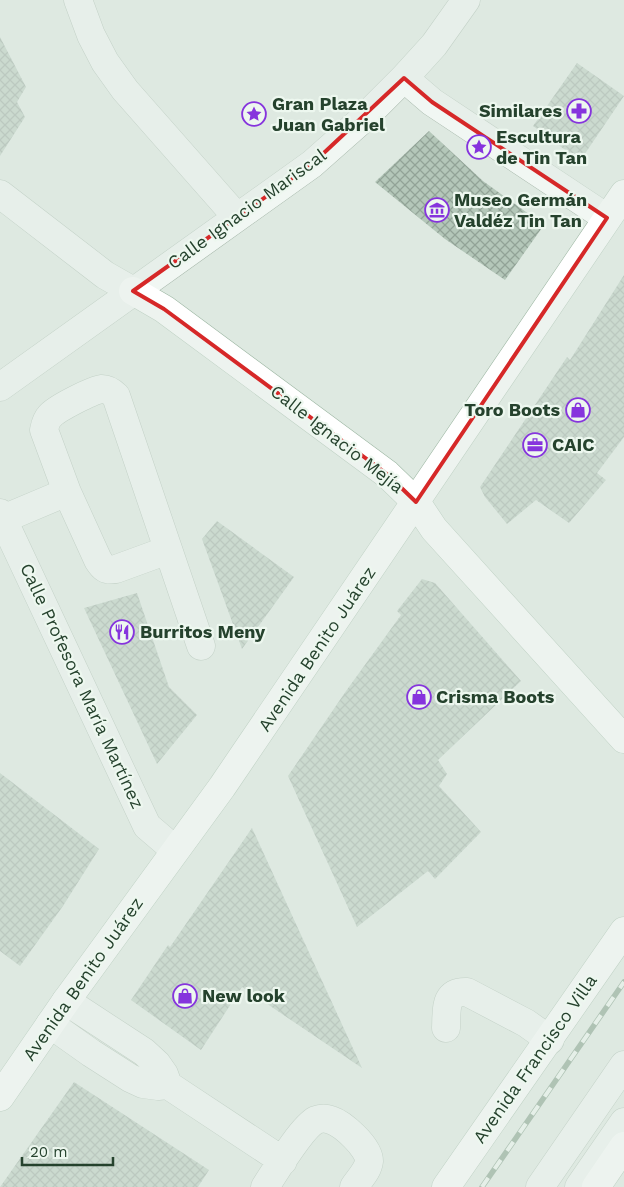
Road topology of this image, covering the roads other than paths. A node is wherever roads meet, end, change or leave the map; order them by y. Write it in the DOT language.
graph roads {
  1 [pos="78,0"];
  2 [pos="466,0"];
  3 [pos="404,78"];
  4 [pos="0,194"];
  5 [pos="624,194"];
  6 [pos="236,216"];
  7 [pos="607,218"];
  8 [pos="133,291"];
  9 [pos="0,387"];
  10 [pos="67,492"];
  11 [pos="416,502"];
  12 [pos="1,516"];
  13 [pos="168,550"];
  14 [pos="201,646"];
  15 [pos="624,739"];
  16 [pos="175,850"];
  17 [pos="624,931"];
  18 [pos="66,1001"];
  19 [pos="50,1024"];
  20 [pos="446,1028"];
  21 [pos="550,1040"];
  22 [pos="624,1065"];
  23 [pos="168,1085"];
  24 [pos="0,1097"];
  25 [pos="624,1122"];
  26 [pos="624,1146"];
  27 [pos="283,1161"];
  28 [pos="453,1176"];
  29 [pos="265,1187"];
  30 [pos="354,1187"];
  31 [pos="540,1187"];
  32 [pos="579,1187"];
  33 [pos="596,1187"];
  1 -- 6 [label="street"];
  2 -- 3 [label="street, Calle Ignacio Mariscal"];
  3 -- 6 [label="street, Calle Ignacio Mariscal"];
  3 -- 7 [label="street"];
  4 -- 8 [label="street, Calle Ignacio Mejía"];
  5 -- 7 [label="main road, Avenida Benito Juárez"];
  6 -- 8 [label="street, Calle Ignacio Mariscal"];
  7 -- 11 [label="main road, Avenida Benito Juárez"];
  8 -- 9 [label="street, Calle Ignacio Mariscal"];
  8 -- 11 [label="main road, Calle Ignacio Mejía"];
  10 -- 12 [label="street"];
  10 -- 13 [label="street"];
  10 -- 13 [label="street"];
  11 -- 15 [label="main road, Calle Ignacio Mejía"];
  11 -- 16 [label="main road, Avenida Benito Juárez"];
  12 -- 16 [label="street, Calle Profesora María Martínez"];
  13 -- 14 [label="street"];
  16 -- 18 [label="main road, Avenida Benito Juárez"];
  17 -- 21 [label="main road, Avenida Francisco Villa"];
  18 -- 19 [label="main road, Avenida Benito Juárez"];
  18 -- 23 [label="street"];
  19 -- 23 [label="street"];
  19 -- 24 [label="main road, Avenida Benito Juárez"];
  20 -- 21 [label="street"];
  21 -- 28 [label="main road, Avenida Francisco Villa"];
  22 -- 31 [label="street"];
  23 -- 27 [label="street"];
  25 -- 32 [label="street"];
  26 -- 33 [label="main road"];
  27 -- 29 [label="street"];
  27 -- 30 [label="street"];
}
